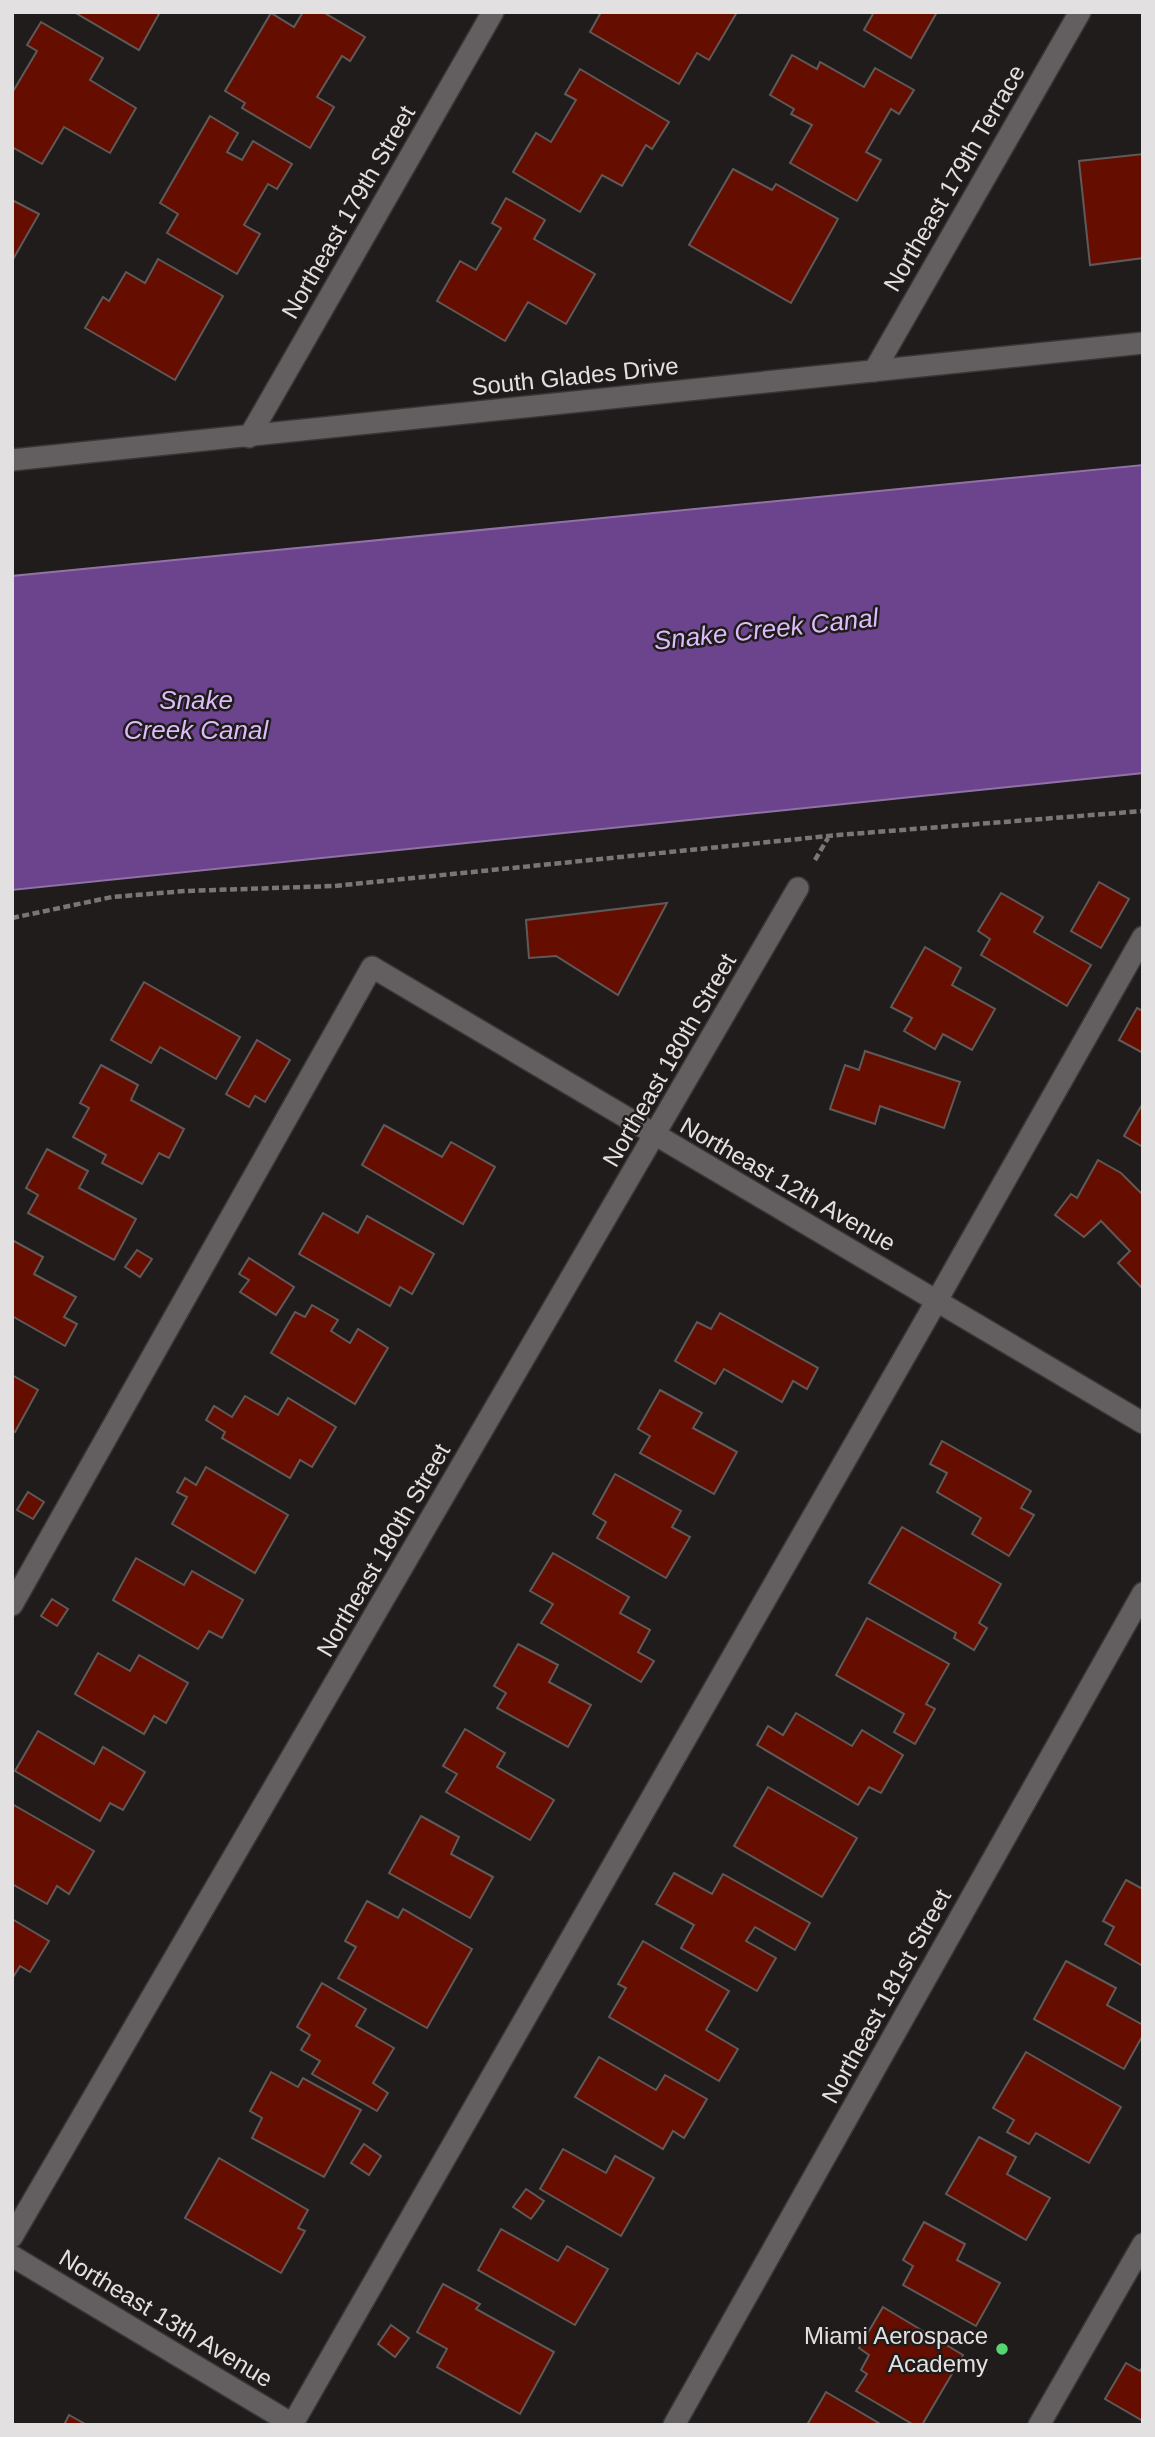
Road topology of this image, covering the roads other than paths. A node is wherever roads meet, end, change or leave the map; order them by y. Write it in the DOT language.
graph roads {
  1 [pos="493,12"];
  2 [pos="1080,12"];
  3 [pos="1143,343"];
  4 [pos="874,371"];
  5 [pos="249,438"];
  6 [pos="12,460"];
  7 [pos="798,888"];
  8 [pos="1143,937"];
  9 [pos="655,1136"];
  10 [pos="936,1302"];
  11 [pos="1143,1423"];
  12 [pos="1143,1593"];
  13 [pos="12,1605"];
  14 [pos="12,2237"];
  15 [pos="1143,2244"];
  16 [pos="12,2256"];
  17 [pos="293,2425"];
  18 [pos="674,2425"];
  19 [pos="1038,2425"];
  1 -- 5 [label="street, Northeast 179th Street"];
  2 -- 4 [label="street, Northeast 179th Terrace"];
  3 -- 4 [label="street, South Glades Drive"];
  4 -- 5 [label="street, South Glades Drive"];
  5 -- 6 [label="street, South Glades Drive"];
  7 -- 9 [label="street, Northeast 180th Street"];
  8 -- 10 [label="street"];
  9 -- 10 [label="street, Northeast 12th Avenue"];
  9 -- 13 [label="street, Northeast 12th Avenue"];
  9 -- 14 [label="street, Northeast 180th Street"];
  10 -- 11 [label="street, Northeast 12th Avenue"];
  10 -- 17 [label="street"];
  12 -- 18 [label="street, Northeast 181st Street"];
  15 -- 19 [label="street"];
  16 -- 17 [label="street, Northeast 13th Avenue"];
}
